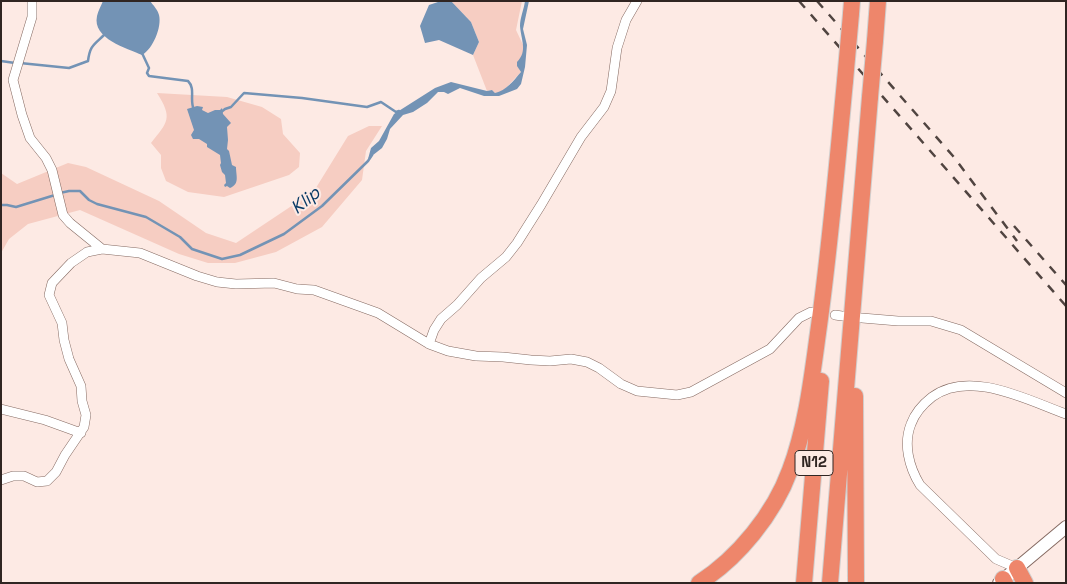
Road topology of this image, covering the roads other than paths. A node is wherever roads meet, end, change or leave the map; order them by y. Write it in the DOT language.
graph roads {
  1 [pos="32,1"];
  2 [pos="627,1"];
  3 [pos="637,1"];
  4 [pos="878,1"];
  5 [pos="851,8"];
  6 [pos="626,20"];
  7 [pos="830,239"];
  8 [pos="102,249"];
  9 [pos="858,251"];
  10 [pos="810,312"];
  11 [pos="862,318"];
  12 [pos="429,344"];
  13 [pos="1066,393"];
  14 [pos="1,409"];
  15 [pos="1066,414"];
  16 [pos="81,433"];
  17 [pos="1,480"];
  18 [pos="1066,527"];
  19 [pos="996,559"];
  20 [pos="1017,568"];
  21 [pos="1003,582"];
  22 [pos="698,583"];
  23 [pos="804,583"];
  24 [pos="830,583"];
  25 [pos="856,583"];
  26 [pos="1025,583"];
  1 -- 8 [label="street"];
  2 -- 6 [label="street"];
  3 -- 6 [label="street"];
  4 -- 9 [label="highway, N12, bridge"];
  5 -- 7 [label="highway, N12, bridge"];
  6 -- 12 [label="street"];
  7 -- 22 [label="highway"];
  7 -- 23 [label="highway, N12"];
  8 -- 12 [label="street"];
  8 -- 16 [label="street"];
  9 -- 24 [label="highway, N12"];
  9 -- 25 [label="highway"];
  10 -- 12 [label="street"];
  11 -- 13 [label="street"];
  14 -- 16 [label="street"];
  15 -- 19 [label="street"];
  16 -- 17 [label="street"];
  18 -- 20 [label="main road"];
  19 -- 20 [label="street"];
  19 -- 21 [label="street"];
  20 -- 21 [label="main road"];
  20 -- 26 [label="highway"];
}
